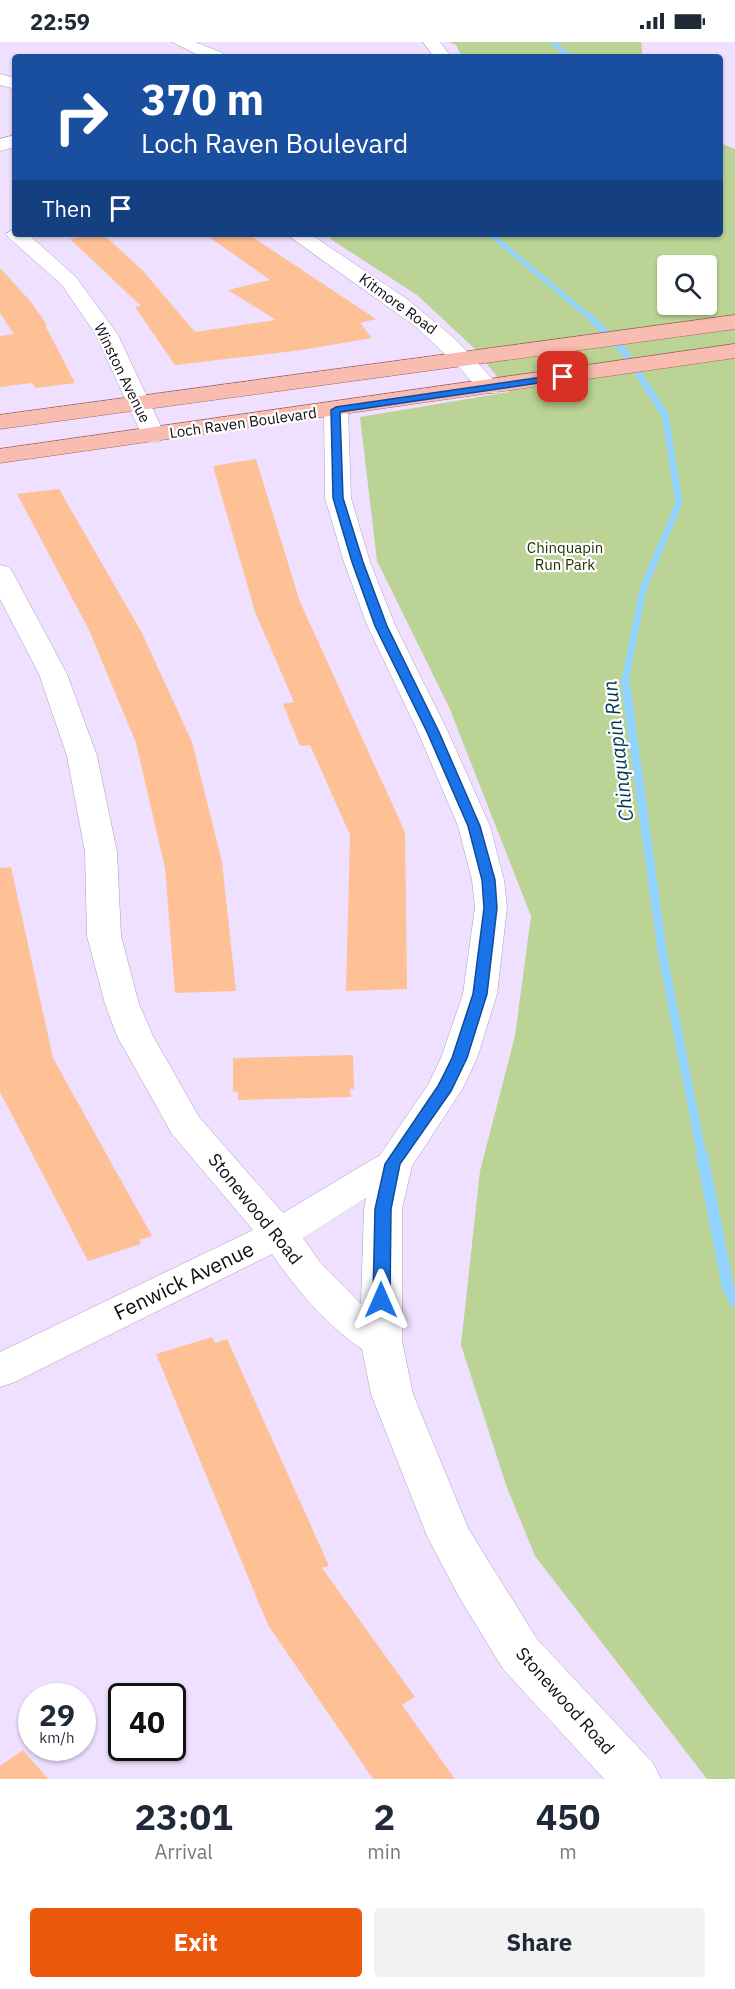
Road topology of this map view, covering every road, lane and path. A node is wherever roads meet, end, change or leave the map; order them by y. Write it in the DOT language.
graph roads {
  1 [pos="180,42"];
  2 [pos="431,42"];
  3 [pos="210,54"];
  4 [pos="441,54"];
  5 [pos="0,220"];
  6 [pos="12,230"];
  7 [pos="20,237"];
  8 [pos="300,237"];
  9 [pos="735,322"];
  10 [pos="735,351"];
  11 [pos="467,360"];
  12 [pos="489,388"];
  13 [pos="138,403"];
  14 [pos="336,410"];
  15 [pos="0,422"];
  16 [pos="153,435"];
  17 [pos="0,456"];
  18 [pos="0,573"];
  19 [pos="393,1164"];
  20 [pos="279,1234"];
  21 [pos="381,1341"];
  22 [pos="0,1371"];
  23 [pos="636,1779"];
  1 -- 3 [label="street"];
  2 -- 4 [label="street"];
  5 -- 6 [label="street, Winston Avenue"];
  7 -- 13 [label="street, Winston Avenue"];
  8 -- 11 [label="street, Kitmore Road"];
  9 -- 11 [label="main road, Loch Raven Boulevard"];
  10 -- 12 [label="main road, Loch Raven Boulevard"];
  11 -- 12 [label="street, Kitmore Road"];
  11 -- 13 [label="main road, Loch Raven Boulevard"];
  12 -- 14 [label="main road, Loch Raven Boulevard"];
  13 -- 15 [label="main road, Loch Raven Boulevard"];
  13 -- 16 [label="street, Winston Avenue"];
  14 -- 16 [label="main road, Loch Raven Boulevard"];
  14 -- 19 [label="street"];
  16 -- 17 [label="main road, Loch Raven Boulevard"];
  18 -- 20 [label="street, Stonewood Road"];
  19 -- 20 [label="street, Fenwick Avenue"];
  19 -- 21 [label="street"];
  20 -- 21 [label="street, Stonewood Road"];
  20 -- 22 [label="street, Fenwick Avenue"];
  21 -- 23 [label="street, Stonewood Road"];
}
